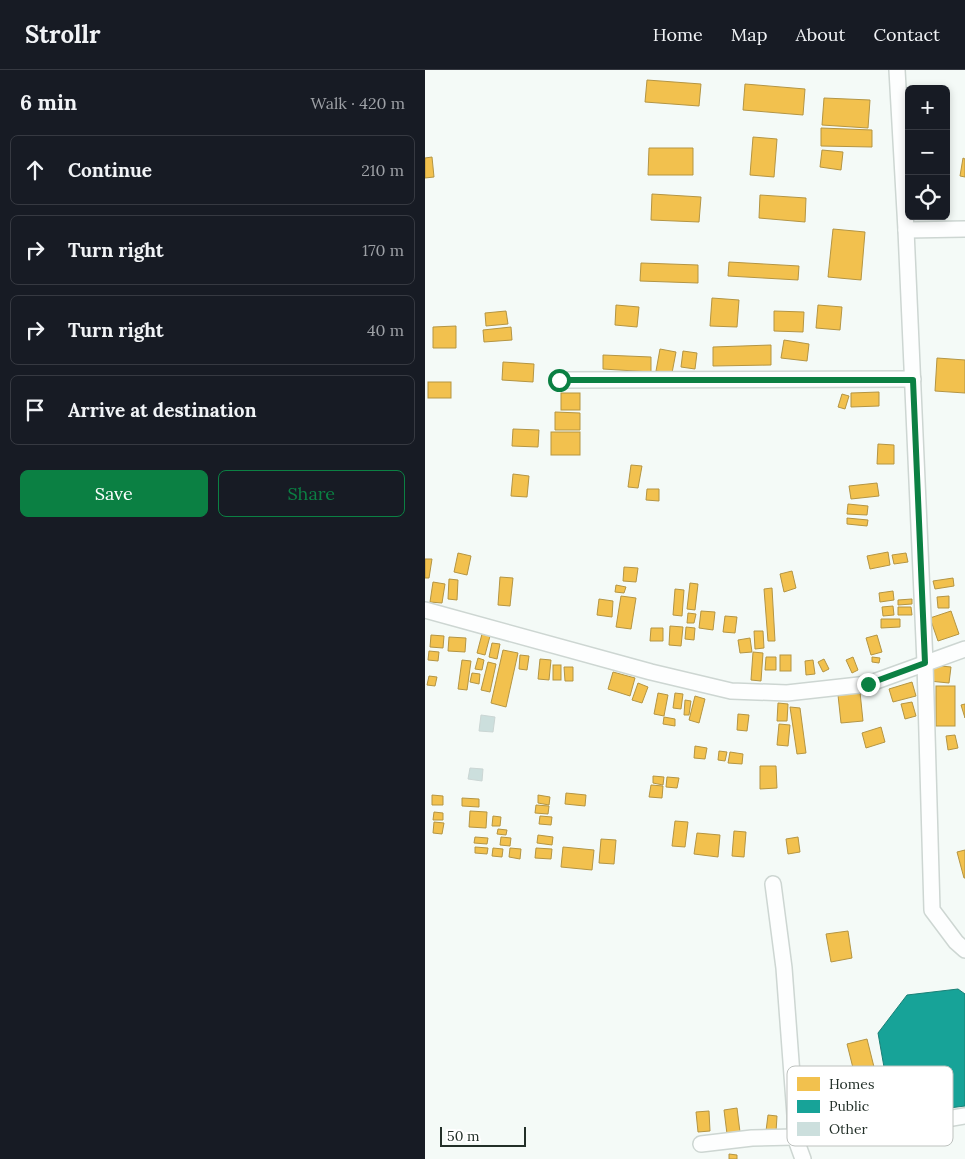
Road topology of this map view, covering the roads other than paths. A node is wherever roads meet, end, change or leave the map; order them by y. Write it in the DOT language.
graph roads {
  1 [pos="897,70"];
  2 [pos="965,229"];
  3 [pos="906,230"];
  4 [pos="559,380"];
  5 [pos="913,380"];
  6 [pos="425,610"];
  7 [pos="965,648"];
  8 [pos="925,663"];
  9 [pos="773,884"];
  10 [pos="965,950"];
  11 [pos="791,1066"];
  12 [pos="787,1137"];
  13 [pos="701,1144"];
  14 [pos="798,1146"];
  15 [pos="803,1159"];
  1 -- 3 [label="street"];
  2 -- 3 [label="street"];
  3 -- 5 [label="street"];
  4 -- 5 [label="street"];
  5 -- 8 [label="street"];
  6 -- 8 [label="street"];
  7 -- 8 [label="street"];
  8 -- 10 [label="street"];
  9 -- 11 [label="street"];
  12 -- 13 [label="street"];
  14 -- 15 [label="street"];
}
